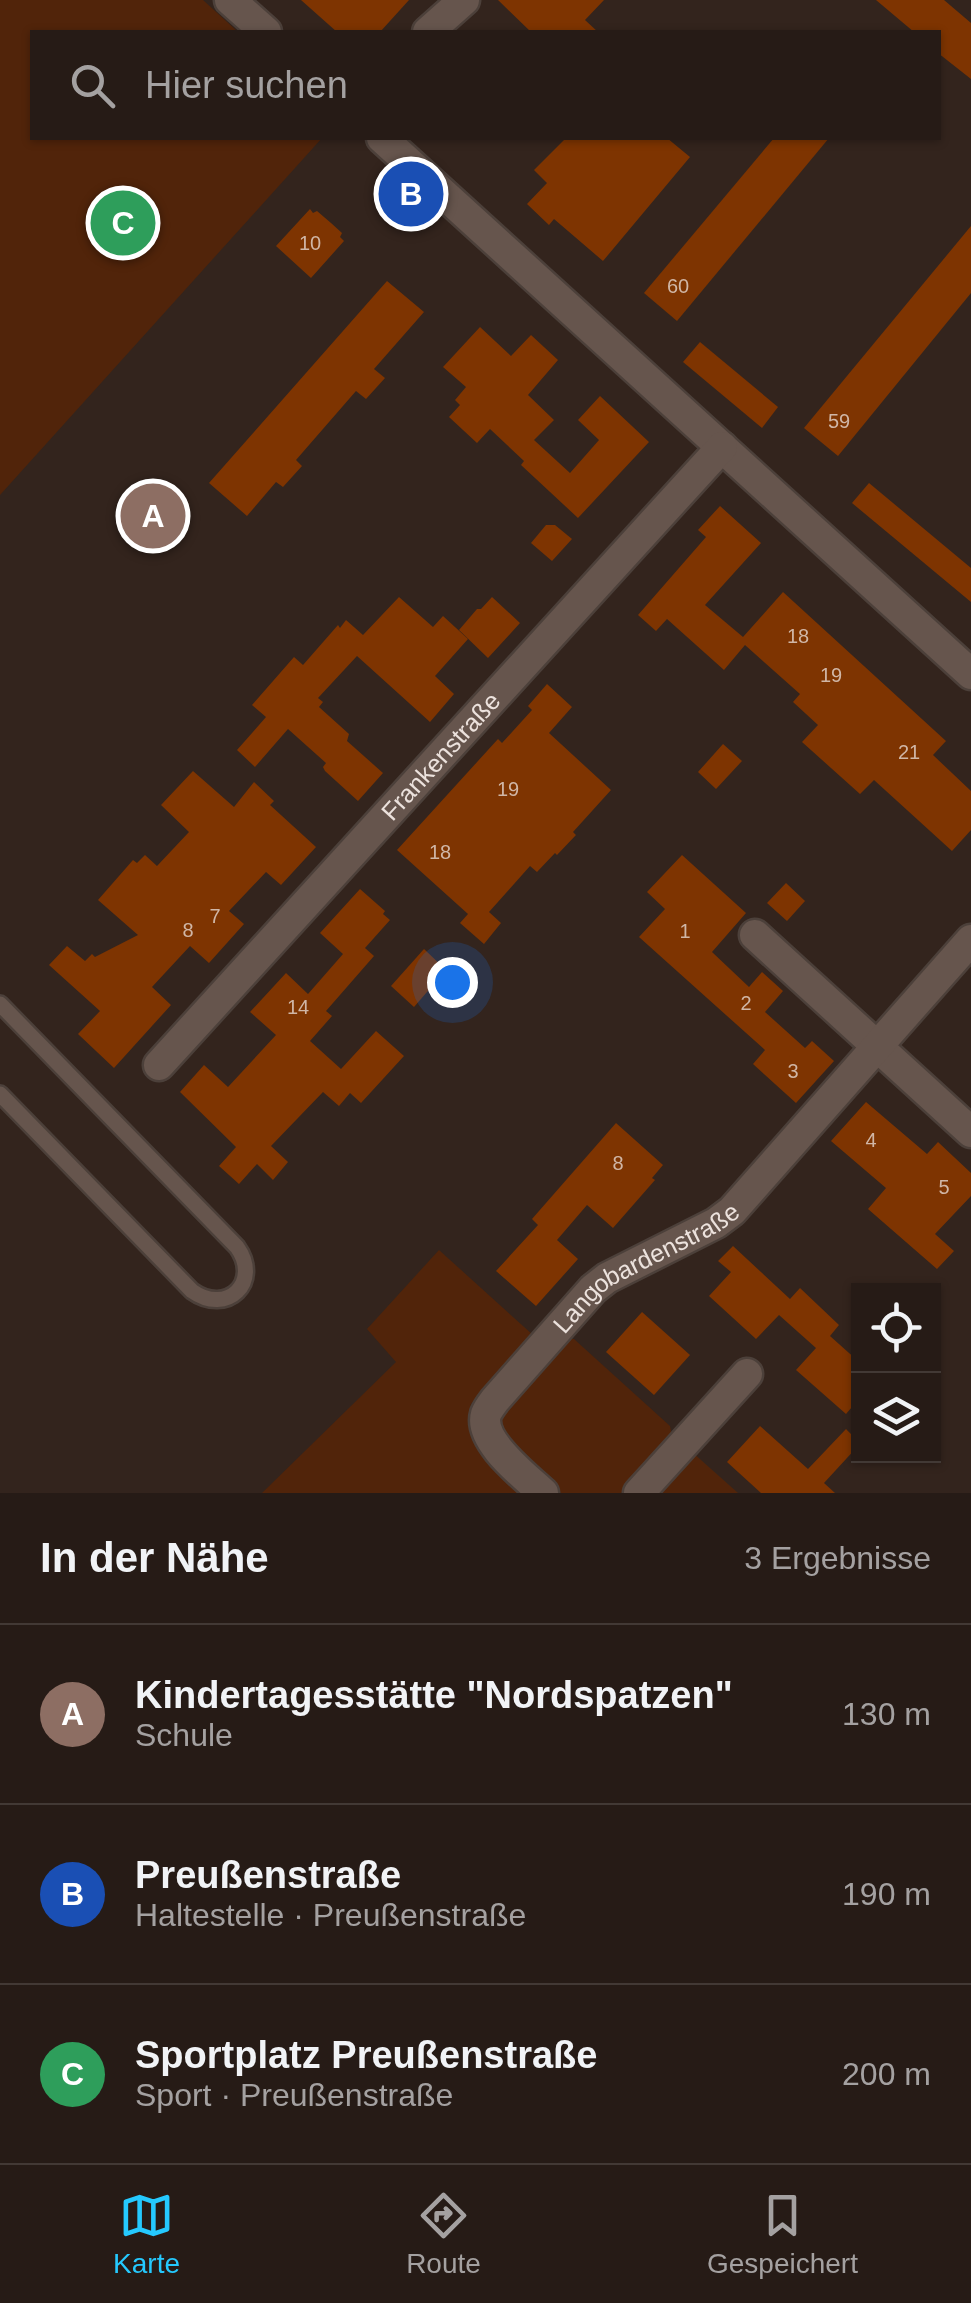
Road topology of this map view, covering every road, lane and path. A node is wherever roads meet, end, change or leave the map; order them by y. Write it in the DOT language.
graph roads {
  1 [pos="230,0"];
  2 [pos="464,0"];
  3 [pos="264,30"];
  4 [pos="430,30"];
  5 [pos="384,140"];
  6 [pos="722,447"];
  7 [pos="971,674"];
  8 [pos="755,935"];
  9 [pos="971,940"];
  10 [pos="0,1004"];
  11 [pos="877,1047"];
  12 [pos="159,1065"];
  13 [pos="0,1094"];
  14 [pos="971,1132"];
  15 [pos="747,1374"];
  16 [pos="543,1493"];
  17 [pos="639,1493"];
  1 -- 3 [label="street"];
  2 -- 4 [label="street"];
  5 -- 6 [label="street"];
  6 -- 7 [label="street"];
  6 -- 12 [label="street, Frankenstraße"];
  8 -- 11 [label="street"];
  9 -- 11 [label="street, Langobardenstraße"];
  10 -- 13 [label="lane"];
  11 -- 14 [label="street"];
  11 -- 16 [label="street, Langobardenstraße"];
  15 -- 17 [label="street"];
}
